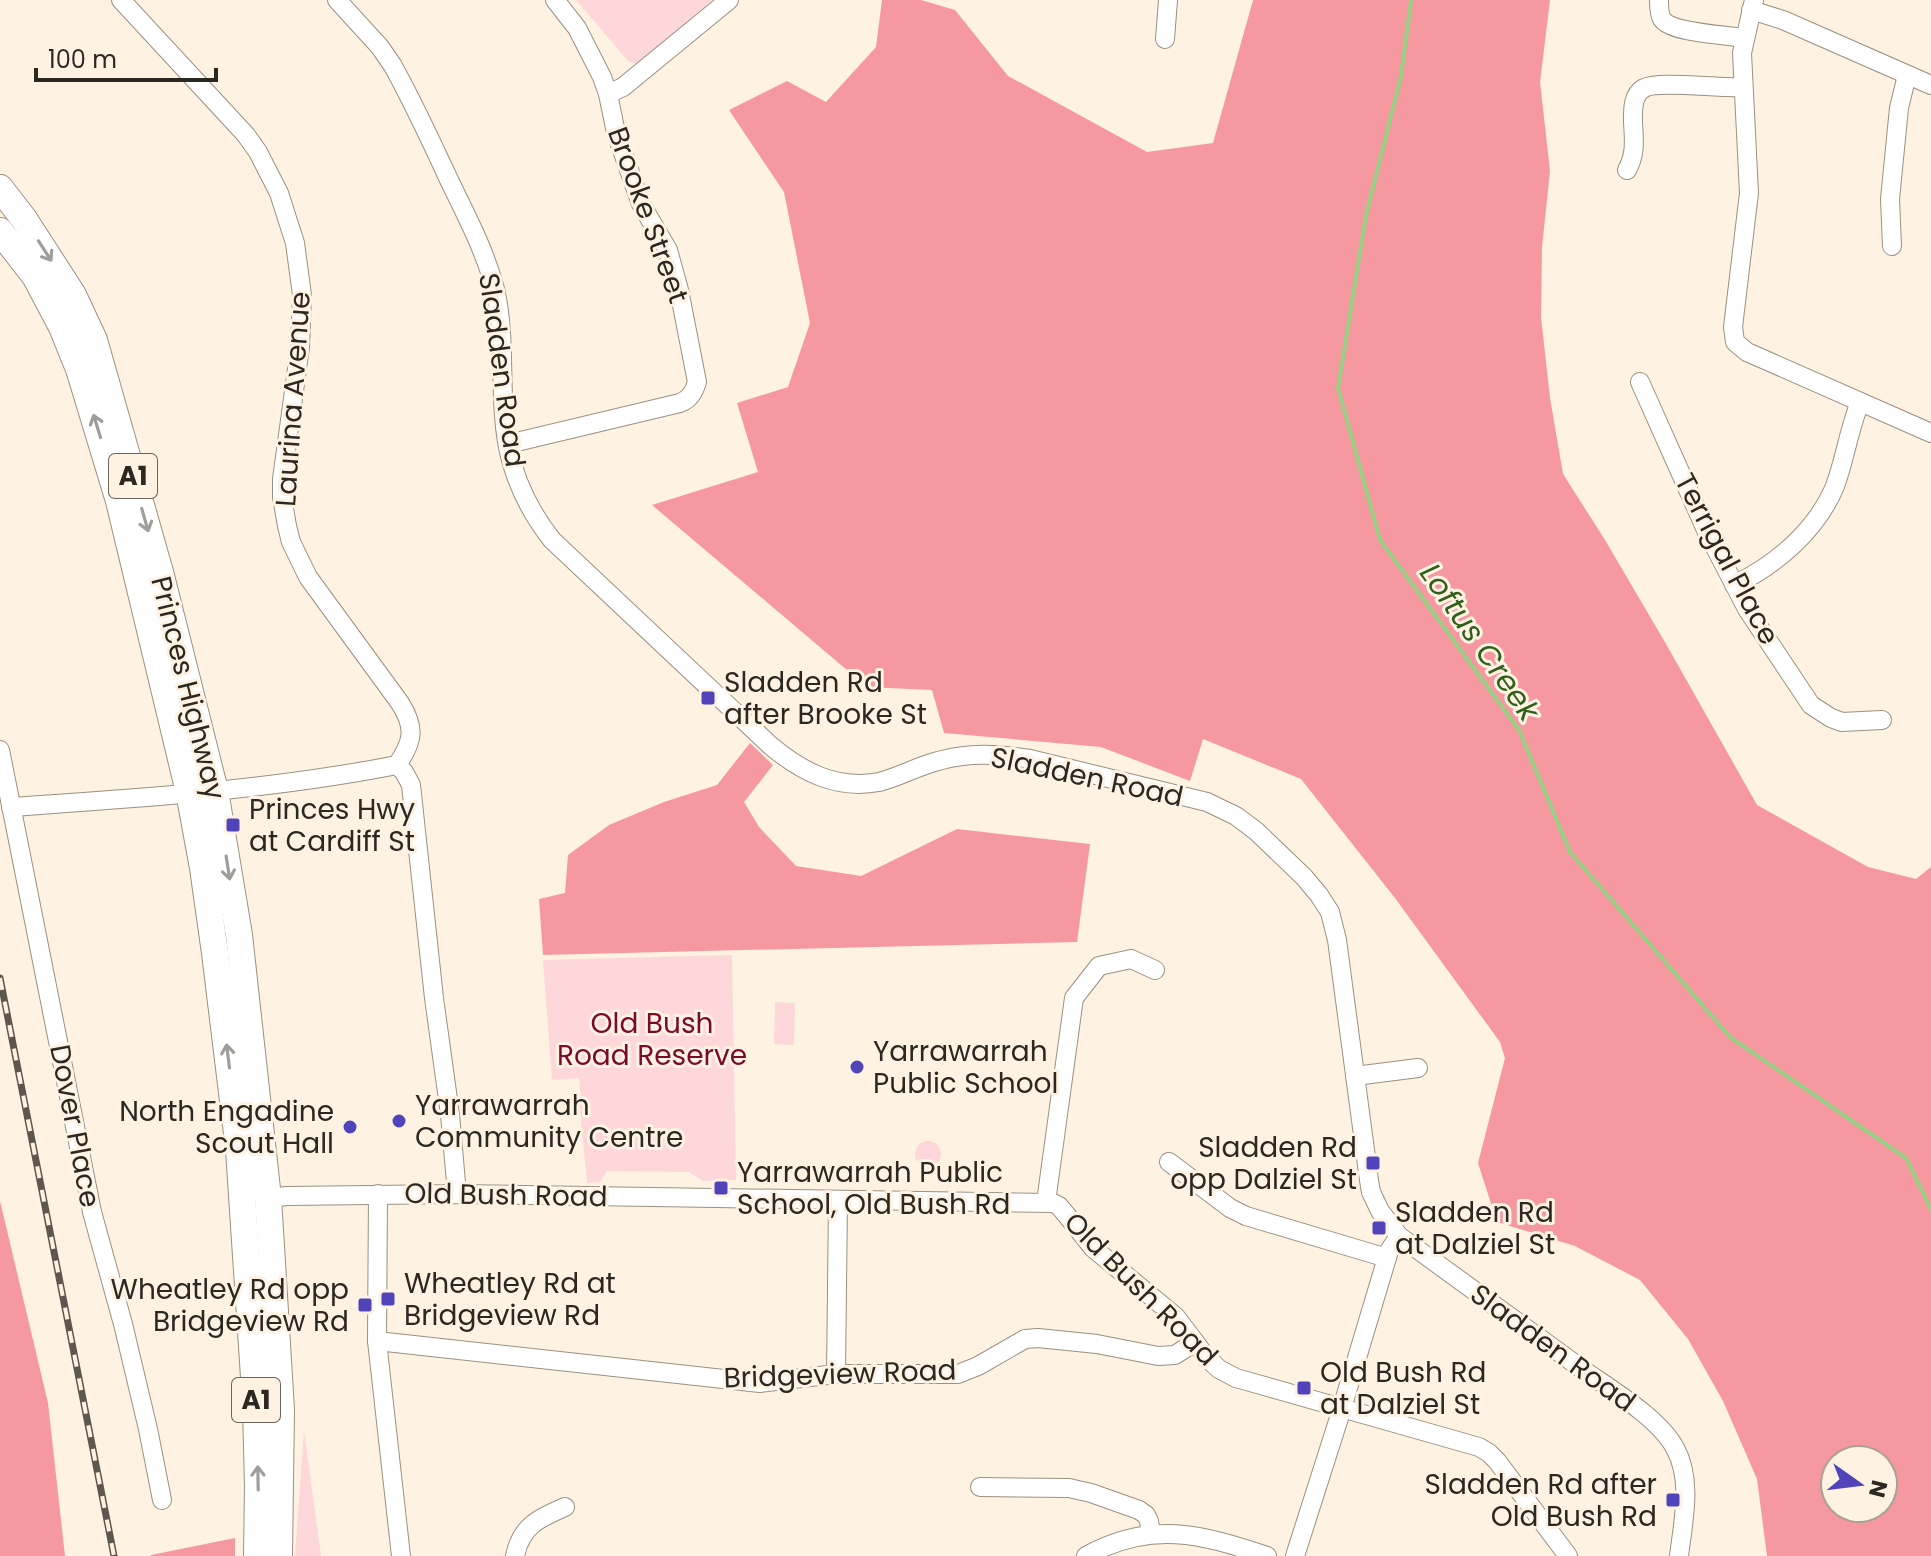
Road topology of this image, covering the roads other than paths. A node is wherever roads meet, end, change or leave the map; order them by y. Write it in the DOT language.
graph roads {
  1 [pos="121,0"];
  2 [pos="337,0"];
  3 [pos="555,0"];
  4 [pos="729,0"];
  5 [pos="1168,0"];
  6 [pos="1659,0"];
  7 [pos="1752,5"];
  8 [pos="1744,38"];
  9 [pos="1165,39"];
  10 [pos="1907,75"];
  11 [pos="1931,85"];
  12 [pos="1743,87"];
  13 [pos="608,94"];
  14 [pos="1627,170"];
  15 [pos="0,188"];
  16 [pos="0,231"];
  17 [pos="1892,246"];
  18 [pos="1640,382"];
  19 [pos="1860,402"];
  20 [pos="1931,433"];
  21 [pos="508,444"];
  22 [pos="1734,585"];
  23 [pos="1882,720"];
  24 [pos="0,750"];
  25 [pos="397,765"];
  26 [pos="202,792"];
  27 [pos="11,807"];
  28 [pos="1155,970"];
  29 [pos="1418,1068"];
  30 [pos="1355,1076"];
  31 [pos="239,1150"];
  32 [pos="1169,1162"];
  33 [pos="378,1194"];
  34 [pos="457,1194"];
  35 [pos="268,1198"];
  36 [pos="838,1201"];
  37 [pos="1046,1202"];
  38 [pos="1399,1236"];
  39 [pos="1387,1258"];
  40 [pos="377,1341"];
  41 [pos="1195,1342"];
  42 [pos="836,1374"];
  43 [pos="256,1393"];
  44 [pos="1343,1407"];
  45 [pos="980,1487"];
  46 [pos="162,1500"];
  47 [pos="565,1507"];
  48 [pos="1151,1534"];
  49 [pos="257,1556"];
  50 [pos="279,1556"];
  51 [pos="401,1556"];
  52 [pos="515,1556"];
  53 [pos="1086,1556"];
  54 [pos="1267,1556"];
  55 [pos="1295,1556"];
  56 [pos="1568,1556"];
  57 [pos="1679,1556"];
  1 -- 25 [label="street, Laurina Avenue"];
  2 -- 21 [label="street, Sladden Road"];
  3 -- 13 [label="street, Brooke Street"];
  4 -- 13 [label="street"];
  5 -- 9 [label="street"];
  6 -- 8 [label="street"];
  7 -- 8 [label="street"];
  7 -- 10 [label="street"];
  8 -- 12 [label="street"];
  10 -- 11 [label="street"];
  10 -- 17 [label="street"];
  12 -- 14 [label="street"];
  12 -- 19 [label="street"];
  13 -- 21 [label="street, Brooke Street"];
  15 -- 26 [label="highway, Princes Highway / A1, one-way"];
  26 -- 16 [label="highway, Princes Highway / A1, one-way"];
  18 -- 22 [label="street, Terrigal Place"];
  19 -- 20 [label="street"];
  19 -- 22 [label="street"];
  21 -- 30 [label="street, Sladden Road"];
  22 -- 23 [label="street, Terrigal Place"];
  24 -- 27 [label="street, Dover Place"];
  25 -- 26 [label="street"];
  25 -- 34 [label="street"];
  26 -- 27 [label="street"];
  31 -- 26 [label="highway, Princes Highway / A1, one-way"];
  26 -- 35 [label="highway, Princes Highway / A1, one-way"];
  27 -- 46 [label="street, Dover Place"];
  28 -- 37 [label="street"];
  29 -- 30 [label="street"];
  30 -- 38 [label="street, Sladden Road"];
  31 -- 35 [label="highway"];
  31 -- 43 [label="highway, Princes Highway / A1"];
  32 -- 39 [label="street"];
  33 -- 34 [label="street, Old Bush Road"];
  33 -- 35 [label="street, Old Bush Road"];
  33 -- 40 [label="street"];
  34 -- 36 [label="street, Old Bush Road"];
  35 -- 43 [label="highway"];
  35 -- 50 [label="highway, Princes Highway / A1"];
  36 -- 37 [label="street, Old Bush Road"];
  36 -- 42 [label="street"];
  37 -- 41 [label="street, Old Bush Road"];
  38 -- 39 [label="street"];
  38 -- 57 [label="street, Sladden Road"];
  39 -- 44 [label="street"];
  40 -- 42 [label="street, Bridgeview Road"];
  40 -- 51 [label="street"];
  41 -- 42 [label="street, Bridgeview Road"];
  41 -- 44 [label="street, Old Bush Road"];
  49 -- 43 [label="highway, Princes Highway / A1, one-way"];
  44 -- 55 [label="street"];
  44 -- 56 [label="street, Old Bush Road"];
  45 -- 48 [label="street"];
  47 -- 52 [label="street"];
  48 -- 53 [label="street"];
  48 -- 54 [label="street"];
}
